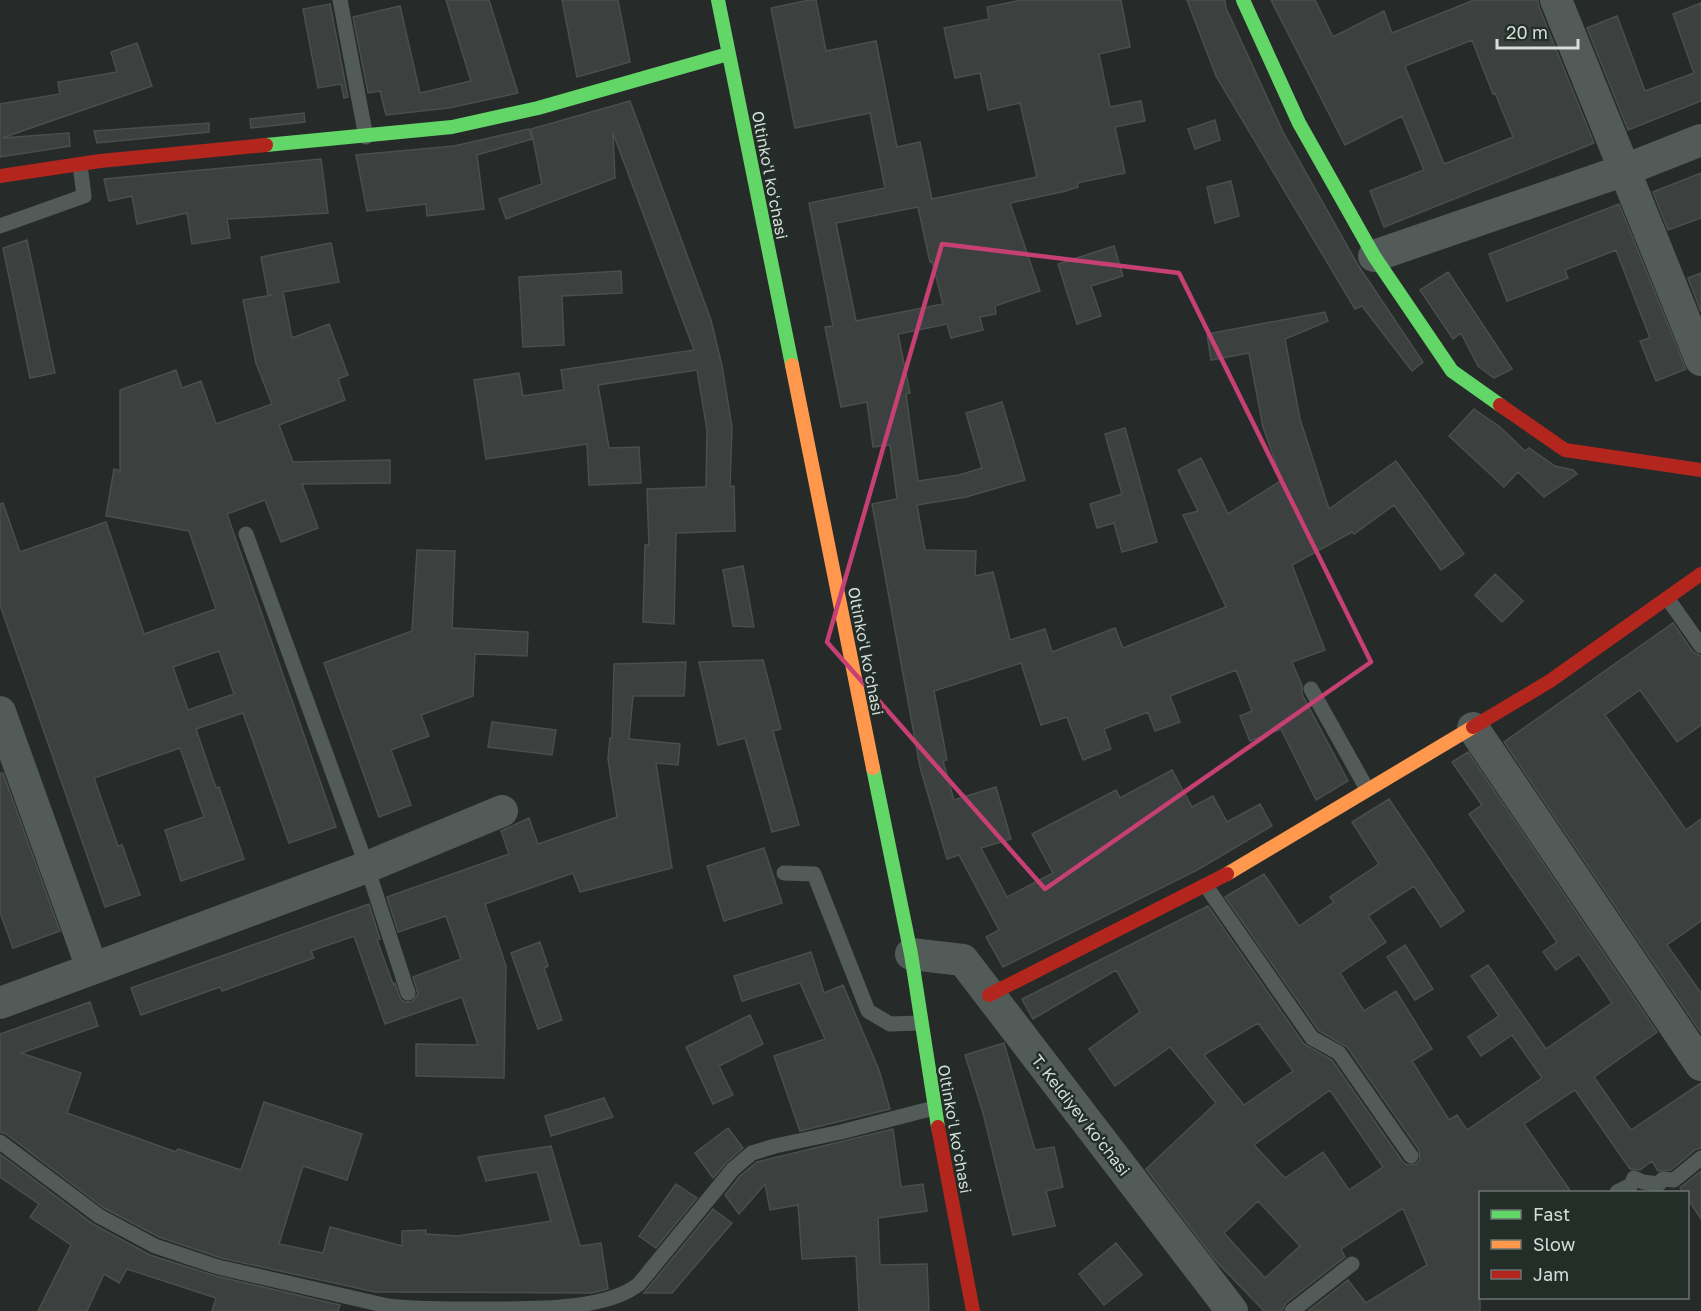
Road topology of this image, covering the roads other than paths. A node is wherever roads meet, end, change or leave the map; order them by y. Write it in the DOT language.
graph roads {
  1 [pos="340,0"];
  2 [pos="718,0"];
  3 [pos="1243,0"];
  4 [pos="1556,0"];
  5 [pos="728,54"];
  6 [pos="366,137"];
  7 [pos="1701,140"];
  8 [pos="80,165"];
  9 [pos="1624,170"];
  10 [pos="0,176"];
  11 [pos="0,226"];
  12 [pos="1374,256"];
  13 [pos="1701,360"];
  14 [pos="1701,470"];
  15 [pos="246,534"];
  16 [pos="1701,574"];
  17 [pos="1668,599"];
  18 [pos="1701,646"];
  19 [pos="1311,689"];
  20 [pos="0,712"];
  21 [pos="1473,728"];
  22 [pos="1367,789"];
  23 [pos="502,811"];
  24 [pos="367,867"];
  25 [pos="784,873"];
  26 [pos="1206,886"];
  27 [pos="911,954"];
  28 [pos="92,968"];
  29 [pos="408,993"];
  30 [pos="989,995"];
  31 [pos="0,1003"];
  32 [pos="920,1023"];
  33 [pos="1701,1065"];
  34 [pos="934,1108"];
  35 [pos="0,1142"];
  36 [pos="1411,1155"];
  37 [pos="1701,1158"];
  38 [pos="1619,1191"];
  39 [pos="1352,1264"];
  40 [pos="973,1311"];
  41 [pos="1232,1311"];
  42 [pos="1292,1311"];
  1 -- 6 [label="lane"];
  2 -- 5 [label="street, Oltinkoʻl koʻchasi"];
  3 -- 12 [label="street"];
  4 -- 9 [label="street"];
  5 -- 6 [label="street"];
  5 -- 27 [label="street, Oltinkoʻl koʻchasi"];
  6 -- 8 [label="street"];
  7 -- 9 [label="street"];
  8 -- 10 [label="street"];
  8 -- 11 [label="lane"];
  9 -- 12 [label="street"];
  9 -- 13 [label="street"];
  12 -- 14 [label="street"];
  15 -- 24 [label="lane"];
  16 -- 17 [label="street"];
  17 -- 18 [label="lane"];
  17 -- 21 [label="street"];
  19 -- 22 [label="lane"];
  20 -- 28 [label="street"];
  21 -- 22 [label="street"];
  21 -- 33 [label="street"];
  22 -- 26 [label="street"];
  23 -- 24 [label="street"];
  24 -- 28 [label="street"];
  24 -- 29 [label="lane"];
  25 -- 32 [label="lane"];
  26 -- 30 [label="street"];
  26 -- 36 [label="lane"];
  27 -- 30 [label="street, T. Keldiyev ko'chasi"];
  27 -- 32 [label="street, Oltinkoʻl koʻchasi"];
  28 -- 31 [label="street"];
  30 -- 41 [label="street, T. Keldiyev ko'chasi"];
  32 -- 34 [label="street, Oltinkoʻl koʻchasi"];
  34 -- 35 [label="lane"];
  34 -- 40 [label="street, Oltinkoʻl koʻchasi"];
  37 -- 38 [label="lane"];
  39 -- 42 [label="lane"];
}
